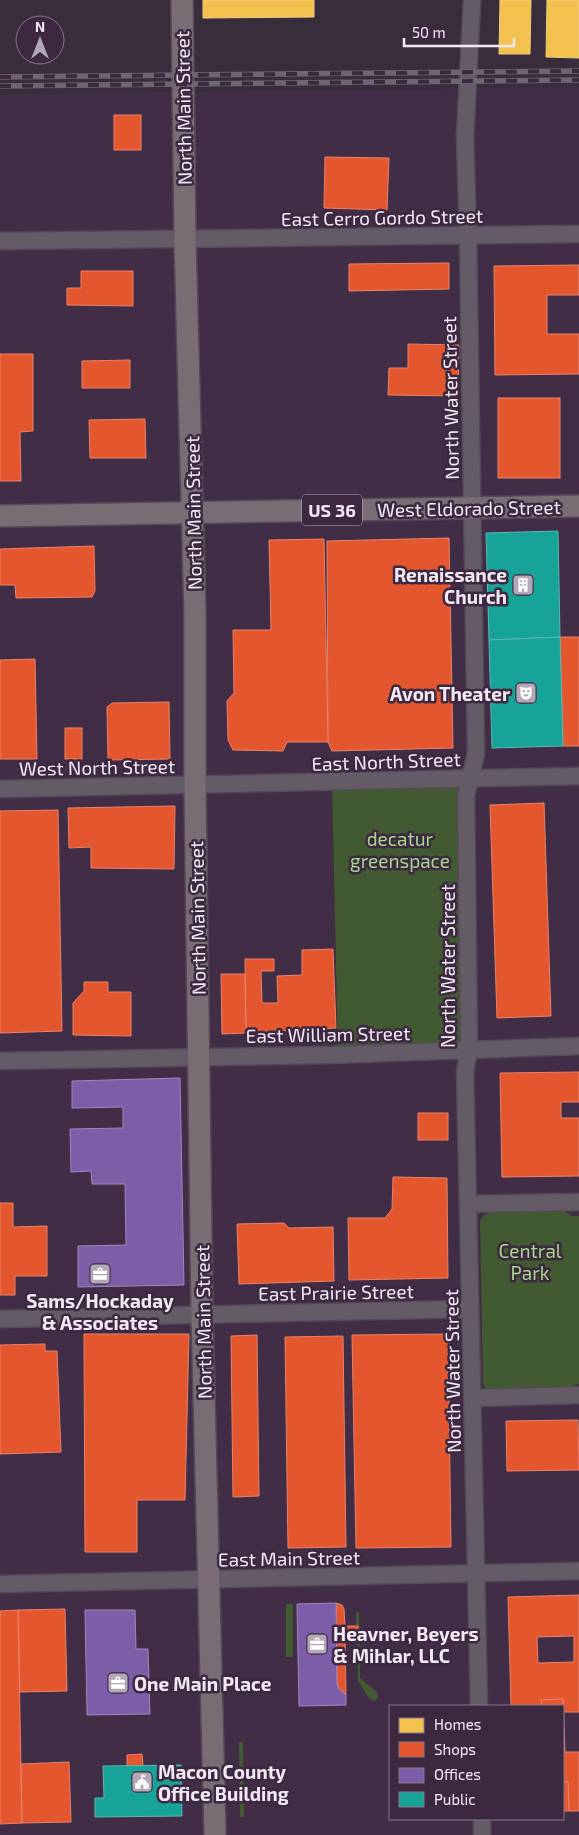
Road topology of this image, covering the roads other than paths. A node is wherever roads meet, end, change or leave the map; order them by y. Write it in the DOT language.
graph roads {
  1 [pos="182,0"];
  2 [pos="472,0"];
  3 [pos="579,234"];
  4 [pos="468,236"];
  5 [pos="185,240"];
  6 [pos="0,241"];
  7 [pos="579,506"];
  8 [pos="471,508"];
  9 [pos="193,513"];
  10 [pos="0,516"];
  11 [pos="579,776"];
  12 [pos="470,778"];
  13 [pos="195,785"];
  14 [pos="0,789"];
  15 [pos="579,1046"];
  16 [pos="468,1050"];
  17 [pos="198,1058"];
  18 [pos="0,1061"];
  19 [pos="579,1202"];
  20 [pos="468,1204"];
  21 [pos="470,1309"];
  22 [pos="202,1315"];
  23 [pos="0,1319"];
  24 [pos="579,1395"];
  25 [pos="472,1398"];
  26 [pos="579,1571"];
  27 [pos="477,1574"];
  28 [pos="208,1580"];
  29 [pos="0,1584"];
  30 [pos="479,1705"];
  31 [pos="482,1820"];
  32 [pos="215,1835"];
  33 [pos="482,1835"];
  1 -- 5 [label="main road, North Main Street"];
  2 -- 4 [label="street, North Water Street"];
  3 -- 4 [label="street, East Cerro Gordo Street"];
  4 -- 5 [label="street, East Cerro Gordo Street"];
  4 -- 8 [label="street, North Water Street"];
  5 -- 6 [label="street, East Cerro Gordo Street"];
  5 -- 9 [label="main road, North Main Street"];
  7 -- 8 [label="main road, West Eldorado Street / US 36"];
  8 -- 9 [label="main road, West Eldorado Street / US 36"];
  8 -- 12 [label="street, North Water Street"];
  9 -- 10 [label="main road, West Eldorado Street / US 36"];
  9 -- 13 [label="main road, North Main Street"];
  11 -- 12 [label="street, East North Street"];
  12 -- 13 [label="street, East North Street"];
  12 -- 16 [label="street, North Water Street"];
  13 -- 14 [label="street, West North Street"];
  13 -- 17 [label="main road, North Main Street"];
  15 -- 16 [label="street, East William Street"];
  16 -- 17 [label="street, East William Street"];
  16 -- 20 [label="street, North Water Street"];
  17 -- 18 [label="street, East William Street"];
  17 -- 22 [label="main road, North Main Street"];
  19 -- 20 [label="street"];
  20 -- 21 [label="street, North Water Street"];
  21 -- 22 [label="street, East Prairie Street"];
  21 -- 25 [label="street, North Water Street"];
  22 -- 23 [label="street, East Prairie Street"];
  22 -- 28 [label="main road, North Main Street"];
  24 -- 25 [label="street"];
  25 -- 27 [label="street, North Water Street"];
  26 -- 27 [label="street, East Main Street"];
  27 -- 28 [label="street, East Main Street"];
  27 -- 30 [label="street, North Water Street"];
  28 -- 29 [label="street, East Main Street"];
  28 -- 32 [label="main road, North Main Street"];
  31 -- 33 [label="street"];
}
